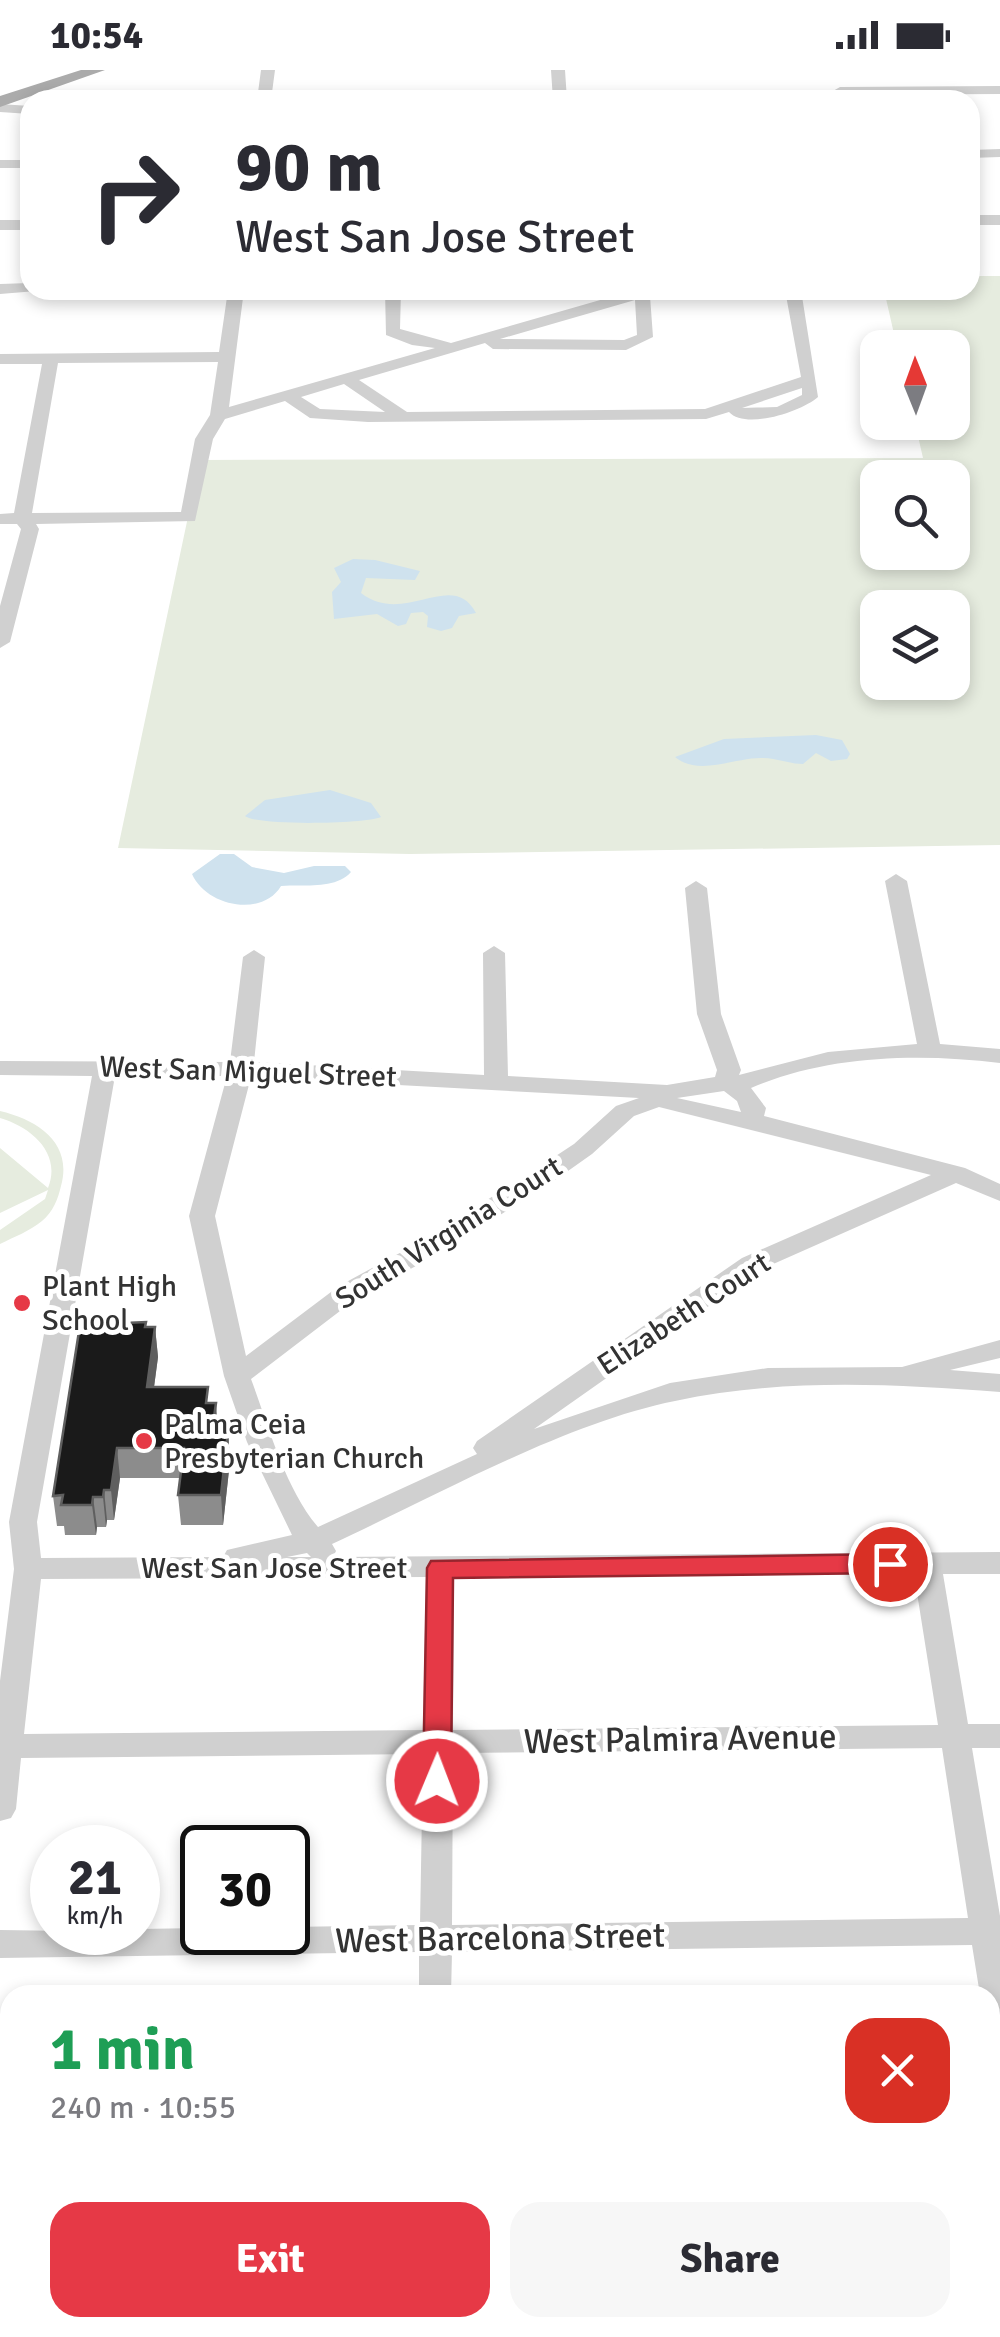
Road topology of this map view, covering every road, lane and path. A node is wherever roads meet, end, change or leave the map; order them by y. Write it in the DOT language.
graph roads {
  1 [pos="98,70"];
  2 [pos="42,90"];
  3 [pos="235,300"];
  4 [pos="393,300"];
  5 [pos="619,300"];
  6 [pos="647,300"];
  7 [pos="794,300"];
  8 [pos="392,332"];
  9 [pos="462,344"];
  10 [pos="227,356"];
  11 [pos="51,359"];
  12 [pos="0,360"];
  13 [pos="394,364"];
  14 [pos="348,379"];
  15 [pos="288,396"];
  16 [pos="219,416"];
  17 [pos="404,417"];
  18 [pos="0,519"];
  19 [pos="22,519"];
  20 [pos="0,642"];
  21 [pos="896,881"];
  22 [pos="696,888"];
  23 [pos="494,953"];
  24 [pos="254,956"];
  25 [pos="930,1053"];
  26 [pos="1000,1056"];
  27 [pos="0,1068"];
  28 [pos="104,1068"];
  29 [pos="241,1069"];
  30 [pos="496,1081"];
  31 [pos="730,1084"];
  32 [pos="666,1095"];
  33 [pos="748,1119"];
  34 [pos="956,1174"];
  35 [pos="1000,1193"];
  36 [pos="1000,1348"];
  37 [pos="236,1376"];
  38 [pos="889,1376"];
  39 [pos="1000,1383"];
  40 [pos="530,1420"];
  41 [pos="556,1430"];
  42 [pos="428,1489"];
  43 [pos="313,1540"];
  44 [pos="1000,1563"];
  45 [pos="927,1564"];
  46 [pos="194,1567"];
  47 [pos="440,1568"];
  48 [pos="28,1569"];
  49 [pos="339,1569"];
  50 [pos="954,1736"];
  51 [pos="1000,1736"];
  52 [pos="437,1742"];
  53 [pos="5,1746"];
  54 [pos="0,1810"];
  55 [pos="993,1931"];
  56 [pos="436,1939"];
  57 [pos="0,1944"];
  58 [pos="435,1985"];
  59 [pos="998,1985"];
  1 -- 2 [label="main road"];
  3 -- 10 [label="street"];
  4 -- 8 [label="street"];
  5 -- 9 [label="street"];
  6 -- 9 [label="street"];
  7 -- 17 [label="street"];
  8 -- 9 [label="street"];
  8 -- 13 [label="street"];
  9 -- 13 [label="street"];
  10 -- 11 [label="street"];
  10 -- 16 [label="street"];
  11 -- 12 [label="street"];
  11 -- 19 [label="street"];
  13 -- 14 [label="street"];
  14 -- 15 [label="street"];
  14 -- 17 [label="street"];
  15 -- 16 [label="street"];
  15 -- 17 [label="street"];
  16 -- 19 [label="street"];
  18 -- 19 [label="street"];
  19 -- 20 [label="street"];
  21 -- 25 [label="street"];
  22 -- 31 [label="street"];
  23 -- 30 [label="street"];
  24 -- 29 [label="street"];
  25 -- 26 [label="street"];
  25 -- 31 [label="street"];
  27 -- 28 [label="street, West San Miguel Street"];
  28 -- 29 [label="street, West San Miguel Street"];
  28 -- 48 [label="street"];
  29 -- 30 [label="street, West San Miguel Street"];
  29 -- 37 [label="street"];
  30 -- 32 [label="street, West San Miguel Street"];
  31 -- 32 [label="street"];
  31 -- 33 [label="street"];
  32 -- 33 [label="street"];
  32 -- 37 [label="street, South Virginia Court"];
  33 -- 34 [label="street"];
  34 -- 35 [label="street"];
  34 -- 40 [label="street, Elizabeth Court"];
  36 -- 38 [label="street"];
  37 -- 43 [label="street"];
  38 -- 39 [label="street"];
  38 -- 41 [label="street"];
  40 -- 41 [label="street"];
  40 -- 42 [label="street, Elizabeth Court"];
  41 -- 42 [label="street"];
  42 -- 43 [label="street"];
  43 -- 46 [label="street"];
  43 -- 49 [label="street"];
  44 -- 45 [label="street, West San Jose Street"];
  45 -- 47 [label="street, West San Jose Street"];
  45 -- 50 [label="street"];
  46 -- 48 [label="street, West San Jose Street"];
  46 -- 49 [label="street, West San Jose Street"];
  47 -- 49 [label="street, West San Jose Street"];
  47 -- 52 [label="street"];
  48 -- 53 [label="street"];
  50 -- 51 [label="street, West Palmira Avenue"];
  50 -- 52 [label="street, West Palmira Avenue"];
  50 -- 55 [label="street"];
  52 -- 53 [label="street, West Palmira Avenue"];
  52 -- 56 [label="street"];
  53 -- 54 [label="street"];
  55 -- 56 [label="street, West Barcelona Street"];
  55 -- 59 [label="street"];
  56 -- 57 [label="street, West Barcelona Street"];
  56 -- 58 [label="street"];
}
